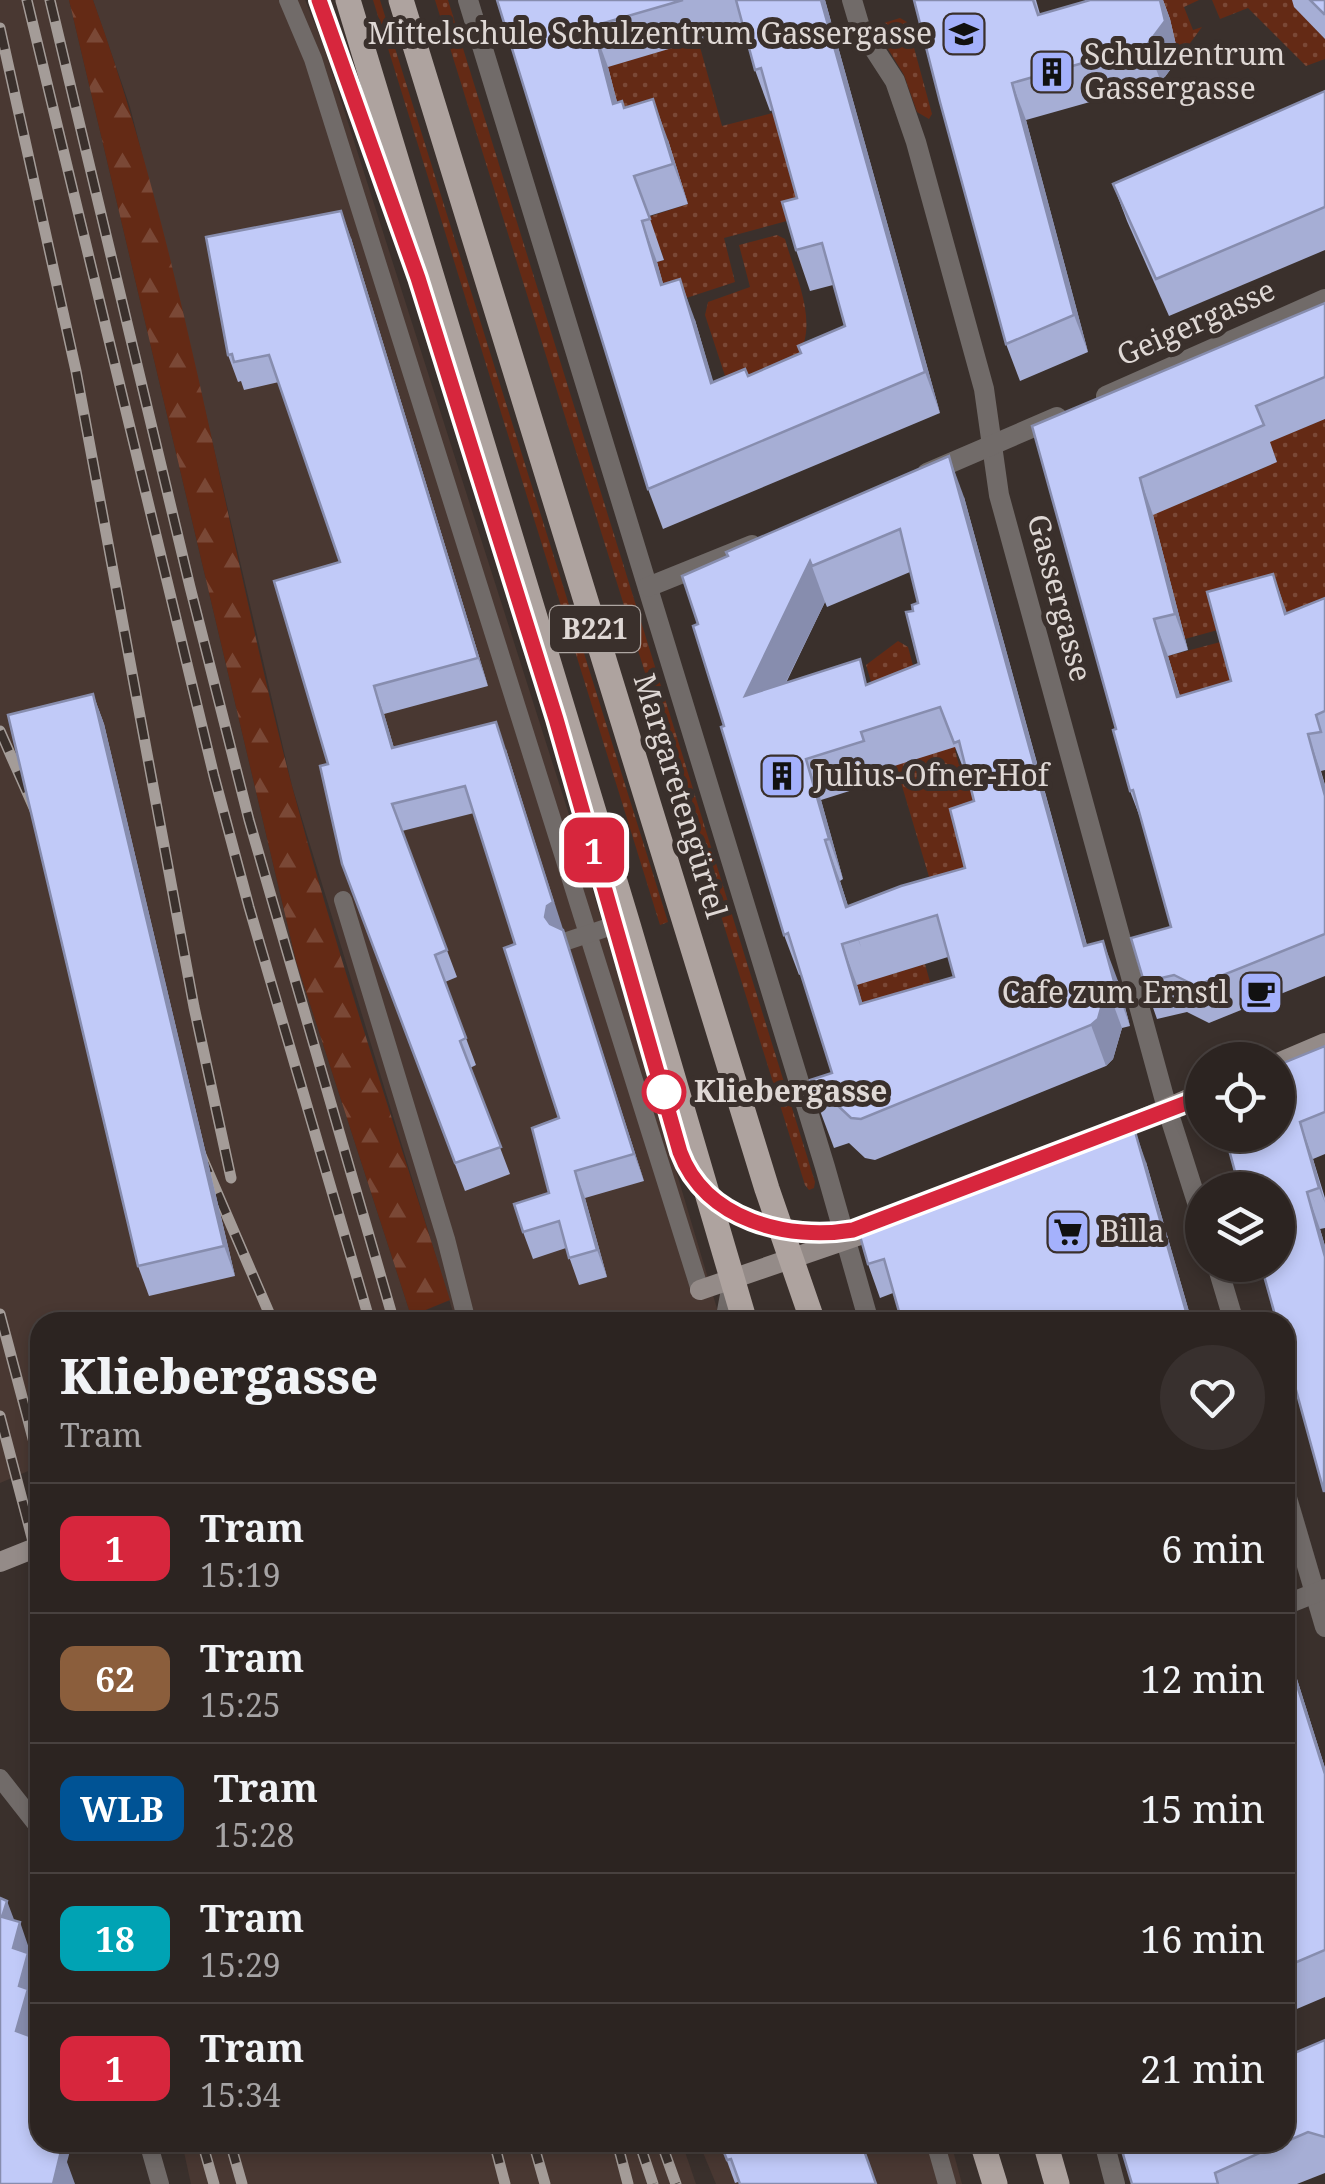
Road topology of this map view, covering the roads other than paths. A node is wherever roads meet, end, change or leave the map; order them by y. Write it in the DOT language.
graph roads {
  1 [pos="288,0"];
  2 [pos="345,0"];
  3 [pos="401,0"];
  4 [pos="468,0"];
  5 [pos="852,0"];
  6 [pos="1325,299"];
  7 [pos="993,446"];
  8 [pos="906,482"];
  9 [pos="766,539"];
  10 [pos="648,587"];
  11 [pos="342,900"];
  12 [pos="628,921"];
  13 [pos="588,934"];
  14 [pos="568,941"];
  15 [pos="1325,1043"];
  16 [pos="1295,1056"];
  17 [pos="1185,1100"];
  18 [pos="1167,1108"];
  19 [pos="1187,1172"];
  20 [pos="963,1197"];
  21 [pos="912,1217"];
  22 [pos="846,1239"];
  23 [pos="791,1257"];
  24 [pos="732,1278"];
  25 [pos="1222,1282"];
  26 [pos="700,1290"];
  27 [pos="464,1312"];
  28 [pos="726,1312"];
  29 [pos="742,1312"];
  30 [pos="810,1312"];
  31 [pos="866,1312"];
  32 [pos="1231,1312"];
  33 [pos="1295,1519"];
  34 [pos="30,1550"];
  35 [pos="0,1562"];
  36 [pos="1320,1591"];
  37 [pos="1295,1600"];
  38 [pos="1325,1626"];
  39 [pos="0,1778"];
  40 [pos="30,1816"];
  41 [pos="151,2152"];
  42 [pos="939,2152"];
  43 [pos="985,2152"];
  44 [pos="1049,2152"];
  45 [pos="1107,2152"];
  46 [pos="160,2184"];
  47 [pos="947,2184"];
  48 [pos="994,2184"];
  49 [pos="1057,2184"];
  50 [pos="1116,2184"];
  1 -- 13 [label="lane"];
  2 -- 12 [label="main road, B221"];
  3 -- 23 [label="main road, Margaretengürtel / B221"];
  4 -- 10 [label="street, Margaretengürtel"];
  5 -- 7 [label="street, Gassergasse"];
  6 -- 7 [label="street, Geigergasse"];
  7 -- 8 [label="street, Geigergasse"];
  7 -- 18 [label="street, Gassergasse"];
  9 -- 10 [label="street"];
  10 -- 22 [label="street, Margaretengürtel"];
  11 -- 27 [label="lane"];
  12 -- 13 [label="lane"];
  12 -- 24 [label="main road, B221"];
  13 -- 14 [label="lane"];
  13 -- 26 [label="lane"];
  15 -- 16 [label="street"];
  17 -- 18 [label="street"];
  18 -- 19 [label="street, Gassergasse"];
  18 -- 20 [label="street"];
  21 -- 22 [label="street"];
  22 -- 23 [label="street"];
  22 -- 31 [label="street, Margaretengürtel"];
  23 -- 24 [label="street"];
  23 -- 30 [label="main road, Margaretengürtel / B221"];
  24 -- 26 [label="street"];
  24 -- 28 [label="lane"];
  24 -- 29 [label="main road, B221"];
  25 -- 32 [label="street"];
  33 -- 36 [label="street"];
  34 -- 35 [label="street"];
  36 -- 37 [label="street"];
  36 -- 38 [label="street"];
  39 -- 40 [label="lane"];
  41 -- 46 [label="lane"];
  42 -- 47 [label="lane"];
  43 -- 48 [label="main road"];
  44 -- 49 [label="main road"];
  45 -- 50 [label="street"];
}
